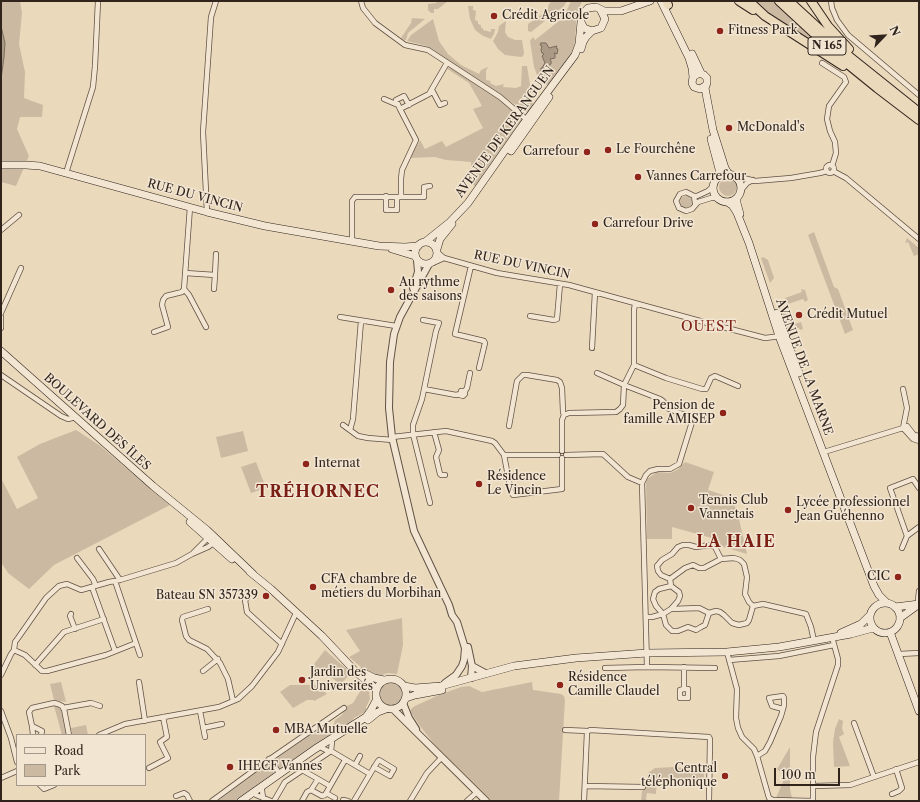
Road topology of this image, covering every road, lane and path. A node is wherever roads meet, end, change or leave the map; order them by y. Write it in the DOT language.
graph roads {
  1 [pos="98,1"];
  2 [pos="216,1"];
  3 [pos="361,1"];
  4 [pos="586,1"];
  5 [pos="650,1"];
  6 [pos="739,1"];
  7 [pos="749,1"];
  8 [pos="780,1"];
  9 [pos="789,1"];
  10 [pos="811,1"];
  11 [pos="832,1"];
  12 [pos="665,2"];
  13 [pos="597,6"];
  14 [pos="585,9"];
  15 [pos="621,11"];
  16 [pos="765,16"];
  17 [pos="581,22"];
  18 [pos="604,23"];
  19 [pos="592,31"];
  20 [pos="447,63"];
  21 [pos="822,63"];
  22 [pos="701,74"];
  23 [pos="693,77"];
  24 [pos="875,78"];
  25 [pos="705,86"];
  26 [pos="877,88"];
  27 [pos="698,89"];
  28 [pos="432,90"];
  29 [pos="919,94"];
  30 [pos="384,99"];
  31 [pos="445,103"];
  32 [pos="409,105"];
  33 [pos="399,107"];
  34 [pos="919,112"];
  35 [pos="526,119"];
  36 [pos="919,120"];
  37 [pos="1,165"];
  38 [pos="832,166"];
  39 [pos="827,171"];
  40 [pos="833,172"];
  41 [pos="66,173"];
  42 [pos="728,173"];
  43 [pos="719,176"];
  44 [pos="736,176"];
  45 [pos="753,180"];
  46 [pos="430,186"];
  47 [pos="713,186"];
  48 [pos="742,189"];
  49 [pos="386,196"];
  50 [pos="694,196"];
  51 [pos="399,197"];
  52 [pos="717,198"];
  53 [pos="738,198"];
  54 [pos="727,202"];
  55 [pos="695,203"];
  56 [pos="190,207"];
  57 [pos="207,212"];
  58 [pos="19,215"];
  59 [pos="1,230"];
  60 [pos="919,240"];
  61 [pos="352,241"];
  62 [pos="425,242"];
  63 [pos="385,246"];
  64 [pos="418,246"];
  65 [pos="437,250"];
  66 [pos="216,254"];
  67 [pos="416,258"];
  68 [pos="444,258"];
  69 [pos="431,263"];
  70 [pos="471,266"];
  71 [pos="22,268"];
  72 [pos="185,273"];
  73 [pos="215,276"];
  74 [pos="560,284"];
  75 [pos="184,289"];
  76 [pos="214,289"];
  77 [pos="595,292"];
  78 [pos="410,298"];
  79 [pos="635,304"];
  80 [pos="1,313"];
  81 [pos="530,316"];
  82 [pos="1,317"];
  83 [pos="340,317"];
  84 [pos="423,320"];
  85 [pos="361,321"];
  86 [pos="396,326"];
  87 [pos="206,327"];
  88 [pos="1,328"];
  89 [pos="154,332"];
  90 [pos="782,335"];
  91 [pos="592,348"];
  92 [pos="1,351"];
  93 [pos="634,365"];
  94 [pos="479,368"];
  95 [pos="470,373"];
  96 [pos="597,373"];
  97 [pos="1,375"];
  98 [pos="624,386"];
  99 [pos="738,386"];
  100 [pos="424,389"];
  101 [pos="903,389"];
  102 [pos="564,415"];
  103 [pos="76,417"];
  104 [pos="343,425"];
  105 [pos="509,426"];
  106 [pos="903,428"];
  107 [pos="350,430"];
  108 [pos="434,432"];
  109 [pos="413,434"];
  110 [pos="919,436"];
  111 [pos="392,439"];
  112 [pos="919,441"];
  113 [pos="825,451"];
  114 [pos="504,455"];
  115 [pos="562,455"];
  116 [pos="446,475"];
  117 [pos="642,483"];
  118 [pos="919,488"];
  119 [pos="430,503"];
  120 [pos="919,527"];
  121 [pos="907,536"];
  122 [pos="213,539"];
  123 [pos="902,548"];
  124 [pos="99,549"];
  125 [pos="192,554"];
  126 [pos="77,558"];
  127 [pos="721,559"];
  128 [pos="670,579"];
  129 [pos="117,581"];
  130 [pos="94,586"];
  131 [pos="671,586"];
  132 [pos="874,586"];
  133 [pos="919,591"];
  134 [pos="247,598"];
  135 [pos="887,603"];
  136 [pos="919,604"];
  137 [pos="753,606"];
  138 [pos="874,606"];
  139 [pos="895,607"];
  140 [pos="208,609"];
  141 [pos="671,609"];
  142 [pos="296,613"];
  143 [pos="709,613"];
  144 [pos="72,614"];
  145 [pos="663,614"];
  146 [pos="869,616"];
  147 [pos="646,617"];
  148 [pos="900,618"];
  149 [pos="104,619"];
  150 [pos="873,628"];
  151 [pos="75,629"];
  152 [pos="460,629"];
  153 [pos="890,632"];
  154 [pos="833,641"];
  155 [pos="814,642"];
  156 [pos="136,643"];
  157 [pos="282,644"];
  158 [pos="14,650"];
  159 [pos="115,651"];
  160 [pos="727,652"];
  161 [pos="647,653"];
  162 [pos="919,653"];
  163 [pos="899,654"];
  164 [pos="140,655"];
  165 [pos="218,660"];
  166 [pos="729,660"];
  167 [pos="346,661"];
  168 [pos="35,665"];
  169 [pos="535,665"];
  170 [pos="472,666"];
  171 [pos="647,667"];
  172 [pos="684,667"];
  173 [pos="605,668"];
  174 [pos="714,668"];
  175 [pos="202,671"];
  176 [pos="485,674"];
  177 [pos="1,675"];
  178 [pos="471,678"];
  179 [pos="384,680"];
  180 [pos="138,682"];
  181 [pos="462,685"];
  182 [pos="404,686"];
  183 [pos="434,687"];
  184 [pos="684,689"];
  185 [pos="376,690"];
  186 [pos="377,699"];
  187 [pos="233,701"];
  188 [pos="405,701"];
  189 [pos="100,706"];
  190 [pos="63,708"];
  191 [pos="344,708"];
  192 [pos="390,709"];
  193 [pos="783,709"];
  194 [pos="200,711"];
  195 [pos="919,711"];
  196 [pos="1,712"];
  197 [pos="163,717"];
  198 [pos="145,721"];
  199 [pos="854,723"];
  200 [pos="222,724"];
  201 [pos="32,726"];
  202 [pos="203,728"];
  203 [pos="565,730"];
  204 [pos="588,731"];
  205 [pos="33,734"];
  206 [pos="41,734"];
  207 [pos="69,734"];
  208 [pos="101,734"];
  209 [pos="205,737"];
  210 [pos="423,738"];
  211 [pos="332,742"];
  212 [pos="322,748"];
  213 [pos="331,751"];
  214 [pos="360,756"];
  215 [pos="757,756"];
  216 [pos="442,757"];
  217 [pos="16,758"];
  218 [pos="269,759"];
  219 [pos="345,760"];
  220 [pos="919,762"];
  221 [pos="355,765"];
  222 [pos="149,768"];
  223 [pos="374,768"];
  224 [pos="896,769"];
  225 [pos="302,770"];
  226 [pos="16,772"];
  227 [pos="280,774"];
  228 [pos="370,774"];
  229 [pos="874,777"];
  230 [pos="1,778"];
  231 [pos="318,779"];
  232 [pos="41,786"];
  233 [pos="52,786"];
  234 [pos="330,786"];
  235 [pos="585,786"];
  236 [pos="813,786"];
  237 [pos="643,787"];
  238 [pos="311,790"];
  239 [pos="477,792"];
  240 [pos="259,793"];
  241 [pos="326,793"];
  242 [pos="892,794"];
  243 [pos="176,796"];
  244 [pos="335,798"];
  245 [pos="190,801"];
  246 [pos="212,801"];
  247 [pos="241,801"];
  248 [pos="246,801"];
  249 [pos="273,801"];
  250 [pos="302,801"];
  251 [pos="354,801"];
  252 [pos="410,801"];
  253 [pos="467,801"];
  254 [pos="486,801"];
  255 [pos="584,801"];
  256 [pos="709,801"];
  257 [pos="813,801"];
  1 -- 41 [label="street"];
  2 -- 57 [label="street"];
  3 -- 20 [label="street"];
  4 -- 14 [label="main road"];
  5 -- 15 [label="main road"];
  6 -- 16 [label="highway"];
  7 -- 16 [label="highway"];
  8 -- 26 [label="highway, N 165"];
  9 -- 24 [label="highway, N 165"];
  10 -- 24 [label="highway"];
  11 -- 29 [label="street"];
  12 -- 22 [label="main road"];
  12 -- 23 [label="main road"];
  13 -- 14 [label="main road"];
  13 -- 15 [label="main road"];
  13 -- 18 [label="main road"];
  14 -- 17 [label="main road"];
  15 -- 18 [label="main road"];
  16 -- 26 [label="highway"];
  17 -- 19 [label="main road"];
  17 -- 35 [label="main road, AVENUE DE KERANGUEN"];
  18 -- 19 [label="main road"];
  19 -- 65 [label="main road, AVENUE DE KERANGUEN"];
  20 -- 28 [label="street"];
  20 -- 35 [label="street"];
  21 -- 38 [label="street"];
  22 -- 23 [label="main road"];
  22 -- 25 [label="main road"];
  23 -- 27 [label="main road"];
  24 -- 34 [label="highway, N 165"];
  25 -- 27 [label="main road"];
  25 -- 42 [label="main road"];
  26 -- 36 [label="highway, N 165"];
  27 -- 43 [label="main road"];
  28 -- 31 [label="street"];
  28 -- 32 [label="street"];
  30 -- 33 [label="street"];
  32 -- 33 [label="street"];
  32 -- 33 [label="street"];
  33 -- 51 [label="street"];
  35 -- 62 [label="main road, AVENUE DE KERANGUEN"];
  37 -- 41 [label="main road, RUE DU VINCIN"];
  38 -- 39 [label="street"];
  38 -- 40 [label="street"];
  39 -- 40 [label="street"];
  39 -- 45 [label="street"];
  40 -- 60 [label="street"];
  41 -- 56 [label="main road, RUE DU VINCIN"];
  42 -- 43 [label="main road"];
  42 -- 44 [label="main road"];
  43 -- 47 [label="main road"];
  44 -- 45 [label="street"];
  44 -- 48 [label="main road"];
  45 -- 48 [label="street"];
  46 -- 51 [label="street"];
  47 -- 50 [label="street"];
  47 -- 52 [label="main road"];
  48 -- 53 [label="main road"];
  49 -- 51 [label="street"];
  49 -- 51 [label="street"];
  49 -- 61 [label="street"];
  50 -- 55 [label="street"];
  50 -- 55 [label="street"];
  52 -- 54 [label="main road"];
  52 -- 55 [label="street"];
  53 -- 54 [label="main road"];
  53 -- 90 [label="main road, AVENUE DE LA MARNE"];
  54 -- 90 [label="main road, AVENUE DE LA MARNE"];
  56 -- 57 [label="main road, RUE DU VINCIN"];
  56 -- 72 [label="street"];
  57 -- 61 [label="main road, RUE DU VINCIN"];
  58 -- 59 [label="street"];
  61 -- 63 [label="main road, RUE DU VINCIN"];
  62 -- 64 [label="main road"];
  62 -- 65 [label="main road"];
  63 -- 64 [label="main road, RUE DU VINCIN"];
  63 -- 67 [label="main road, RUE DU VINCIN"];
  64 -- 67 [label="main road"];
  65 -- 68 [label="street, RUE DU VINCIN"];
  65 -- 69 [label="main road"];
  66 -- 73 [label="street"];
  67 -- 69 [label="main road"];
  67 -- 78 [label="street"];
  68 -- 69 [label="street"];
  68 -- 70 [label="street, RUE DU VINCIN"];
  69 -- 78 [label="street"];
  70 -- 74 [label="street, RUE DU VINCIN"];
  70 -- 94 [label="street"];
  71 -- 80 [label="street"];
  72 -- 73 [label="street"];
  72 -- 75 [label="street"];
  73 -- 76 [label="street"];
  74 -- 77 [label="street, RUE DU VINCIN"];
  74 -- 81 [label="street"];
  75 -- 87 [label="street"];
  75 -- 89 [label="street"];
  77 -- 79 [label="street, RUE DU VINCIN"];
  77 -- 91 [label="street"];
  78 -- 86 [label="street"];
  79 -- 90 [label="street, RUE DU VINCIN"];
  79 -- 93 [label="street"];
  82 -- 88 [label="street"];
  83 -- 85 [label="street"];
  84 -- 100 [label="street"];
  85 -- 86 [label="street"];
  85 -- 107 [label="street"];
  86 -- 111 [label="street"];
  90 -- 113 [label="main road, AVENUE DE LA MARNE"];
  92 -- 103 [label="main road, BOULEVARD DES ÎLES"];
  93 -- 98 [label="street"];
  93 -- 99 [label="street"];
  95 -- 100 [label="street"];
  96 -- 98 [label="street"];
  97 -- 103 [label="street"];
  98 -- 102 [label="street"];
  98 -- 117 [label="street"];
  100 -- 109 [label="street"];
  101 -- 106 [label="street"];
  102 -- 105 [label="street"];
  102 -- 115 [label="street"];
  103 -- 122 [label="main road, BOULEVARD DES ÎLES"];
  104 -- 107 [label="street"];
  106 -- 110 [label="street"];
  106 -- 112 [label="street"];
  106 -- 113 [label="street"];
  107 -- 111 [label="street"];
  108 -- 109 [label="street"];
  108 -- 114 [label="street"];
  108 -- 116 [label="street"];
  109 -- 111 [label="street"];
  109 -- 119 [label="street"];
  111 -- 152 [label="street"];
  113 -- 132 [label="main road, AVENUE DE LA MARNE"];
  114 -- 115 [label="street"];
  114 -- 115 [label="street"];
  115 -- 117 [label="street"];
  117 -- 147 [label="street"];
  118 -- 121 [label="street"];
  120 -- 121 [label="street"];
  121 -- 123 [label="street"];
  122 -- 125 [label="street"];
  122 -- 125 [label="street"];
  122 -- 142 [label="main road, BOULEVARD DES ÎLES"];
  124 -- 129 [label="street"];
  125 -- 129 [label="street"];
  126 -- 130 [label="street"];
  127 -- 128 [label="street"];
  127 -- 128 [label="street"];
  127 -- 137 [label="street"];
  128 -- 131 [label="street"];
  129 -- 130 [label="street"];
  129 -- 156 [label="street"];
  130 -- 149 [label="street"];
  130 -- 158 [label="street"];
  131 -- 141 [label="street"];
  131 -- 145 [label="street"];
  132 -- 135 [label="main road, AVENUE DE LA MARNE"];
  132 -- 138 [label="main road, AVENUE DE LA MARNE"];
  133 -- 136 [label="street"];
  134 -- 157 [label="street"];
  135 -- 138 [label="main road"];
  135 -- 139 [label="main road"];
  136 -- 139 [label="main road"];
  136 -- 148 [label="main road"];
  137 -- 143 [label="street"];
  137 -- 155 [label="street"];
  138 -- 146 [label="main road"];
  139 -- 148 [label="main road"];
  140 -- 165 [label="street"];
  141 -- 143 [label="street"];
  141 -- 145 [label="street"];
  142 -- 157 [label="street"];
  142 -- 167 [label="main road, BOULEVARD DES ÎLES"];
  143 -- 145 [label="street"];
  144 -- 151 [label="street"];
  145 -- 147 [label="street"];
  146 -- 150 [label="main road"];
  146 -- 154 [label="main road"];
  147 -- 161 [label="street"];
  148 -- 153 [label="main road"];
  149 -- 151 [label="street"];
  149 -- 159 [label="street"];
  150 -- 153 [label="main road"];
  150 -- 154 [label="main road"];
  151 -- 168 [label="street"];
  152 -- 170 [label="street"];
  152 -- 183 [label="street"];
  153 -- 163 [label="main road"];
  154 -- 155 [label="main road"];
  154 -- 166 [label="street"];
  154 -- 236 [label="street"];
  155 -- 160 [label="main road"];
  156 -- 159 [label="street"];
  156 -- 164 [label="street"];
  157 -- 187 [label="street"];
  158 -- 168 [label="street"];
  158 -- 177 [label="street"];
  159 -- 168 [label="street"];
  160 -- 161 [label="main road"];
  160 -- 166 [label="street"];
  161 -- 169 [label="main road"];
  161 -- 171 [label="street"];
  162 -- 163 [label="street"];
  163 -- 195 [label="main road"];
  165 -- 175 [label="street"];
  165 -- 187 [label="street"];
  166 -- 215 [label="street"];
  167 -- 179 [label="main road, BOULEVARD DES ÎLES"];
  167 -- 185 [label="main road, BOULEVARD DES ÎLES"];
  169 -- 176 [label="main road"];
  169 -- 181 [label="main road"];
  170 -- 176 [label="street"];
  170 -- 178 [label="street"];
  171 -- 172 [label="street"];
  171 -- 173 [label="street"];
  172 -- 174 [label="street"];
  172 -- 184 [label="street"];
  176 -- 178 [label="main road"];
  178 -- 181 [label="main road"];
  178 -- 183 [label="main road"];
  179 -- 182 [label="main road"];
  179 -- 185 [label="main road"];
  180 -- 198 [label="street"];
  181 -- 188 [label="main road"];
  182 -- 183 [label="main road"];
  182 -- 188 [label="main road"];
  185 -- 186 [label="main road"];
  186 -- 192 [label="main road"];
  186 -- 227 [label="main road"];
  187 -- 194 [label="street"];
  188 -- 192 [label="main road"];
  188 -- 210 [label="street"];
  189 -- 190 [label="street"];
  190 -- 201 [label="street"];
  190 -- 207 [label="street"];
  191 -- 218 [label="street"];
  192 -- 210 [label="street"];
  192 -- 211 [label="main road"];
  193 -- 215 [label="street"];
  194 -- 197 [label="street"];
  194 -- 202 [label="street"];
  196 -- 217 [label="street"];
  197 -- 198 [label="street"];
  197 -- 222 [label="street"];
  198 -- 208 [label="street"];
  199 -- 229 [label="street"];
  200 -- 202 [label="street"];
  201 -- 205 [label="street"];
  201 -- 206 [label="street"];
  202 -- 209 [label="street"];
  203 -- 204 [label="street"];
  204 -- 235 [label="street"];
  204 -- 256 [label="street"];
  210 -- 216 [label="street"];
  211 -- 212 [label="main road"];
  211 -- 213 [label="street"];
  212 -- 213 [label="street"];
  212 -- 240 [label="main road"];
  213 -- 219 [label="street"];
  213 -- 225 [label="street"];
  214 -- 221 [label="street"];
  215 -- 257 [label="street"];
  216 -- 239 [label="street"];
  216 -- 252 [label="street"];
  218 -- 227 [label="street"];
  218 -- 246 [label="street"];
  219 -- 221 [label="street"];
  219 -- 234 [label="street"];
  220 -- 224 [label="street"];
  221 -- 228 [label="street"];
  223 -- 228 [label="street"];
  224 -- 229 [label="street"];
  224 -- 242 [label="street"];
  225 -- 231 [label="street"];
  225 -- 249 [label="street"];
  226 -- 230 [label="street"];
  227 -- 240 [label="main road"];
  228 -- 251 [label="street"];
  229 -- 236 [label="street"];
  231 -- 234 [label="street"];
  231 -- 238 [label="street"];
  232 -- 233 [label="street"];
  234 -- 241 [label="street"];
  235 -- 237 [label="street"];
  235 -- 255 [label="street"];
  236 -- 257 [label="street"];
  238 -- 241 [label="street"];
  238 -- 250 [label="street"];
  239 -- 253 [label="street"];
  239 -- 254 [label="street"];
  240 -- 247 [label="main road"];
  240 -- 248 [label="main road"];
  240 -- 249 [label="street"];
  241 -- 244 [label="street"];
  243 -- 245 [label="street"];
}
